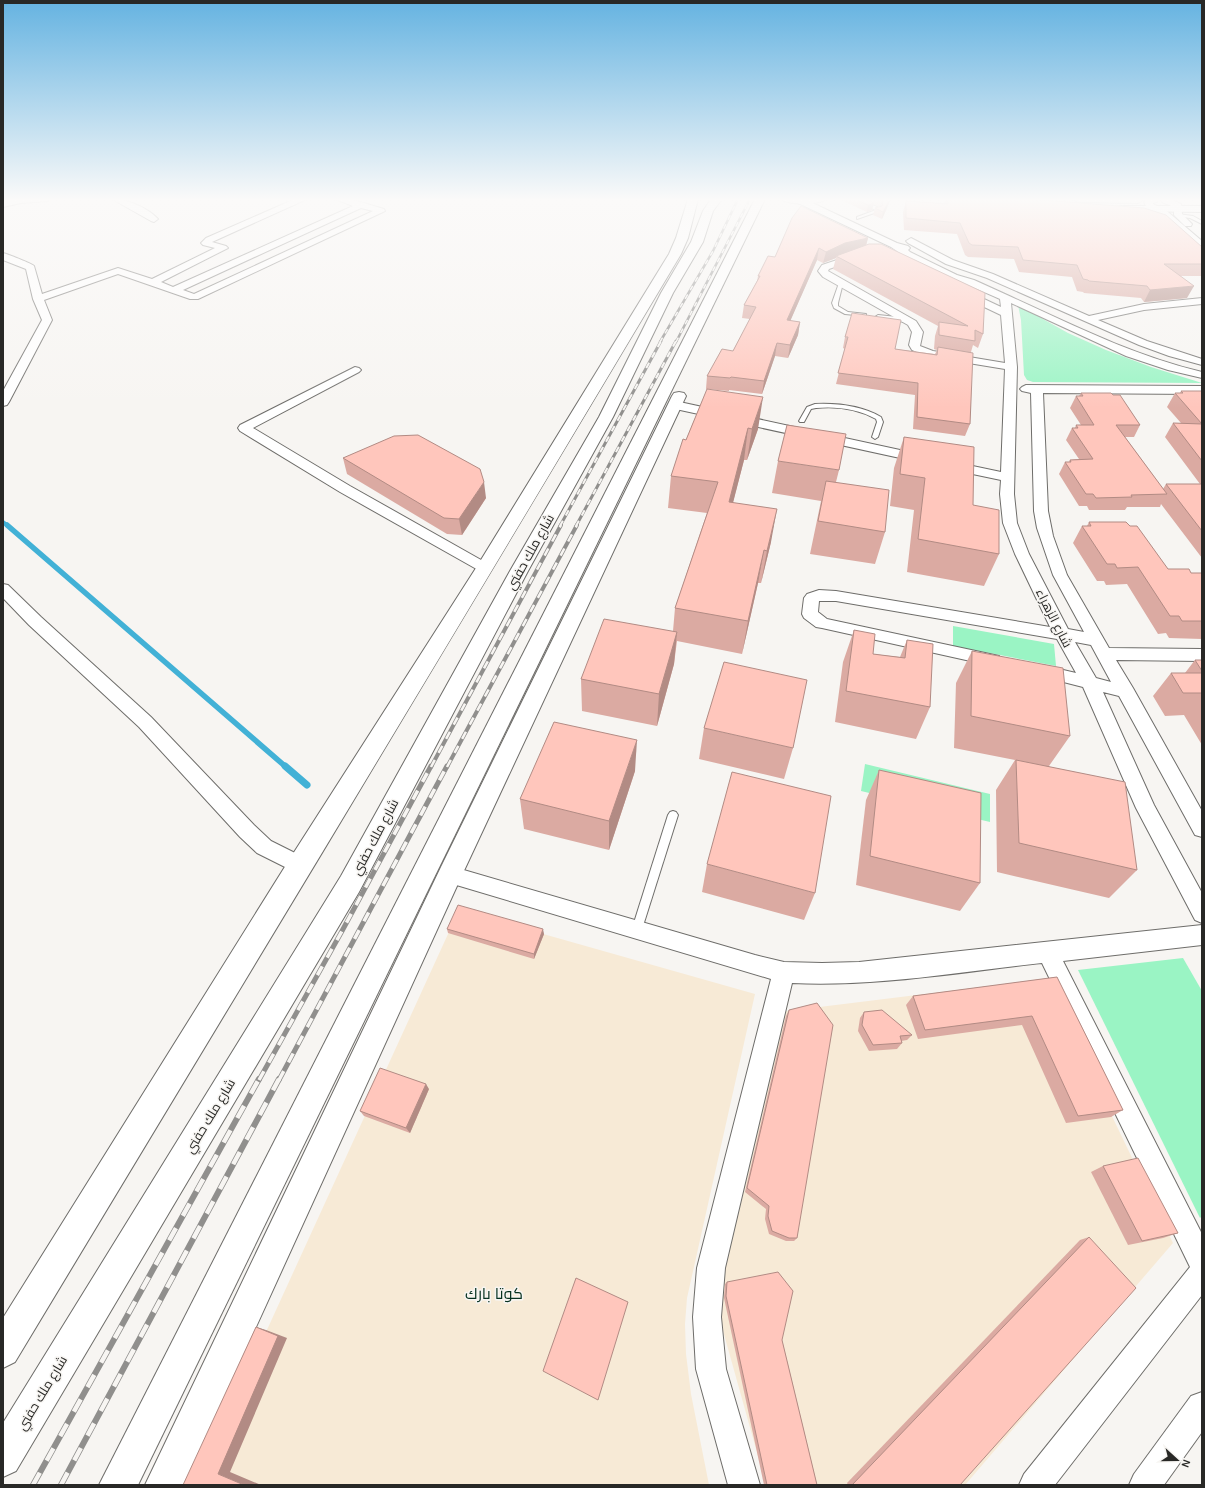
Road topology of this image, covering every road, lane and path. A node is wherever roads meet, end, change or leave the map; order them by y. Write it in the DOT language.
graph roads {
  1 [pos="31,268"];
  2 [pos="182,268"];
  3 [pos="221,268"];
  4 [pos="257,268"];
  5 [pos="669,268"];
  6 [pos="677,268"];
  7 [pos="725,268"];
  8 [pos="740,268"];
  9 [pos="824,268"];
  10 [pos="913,268"];
  11 [pos="935,268"];
  12 [pos="967,268"];
  13 [pos="990,276"];
  14 [pos="971,282"];
  15 [pos="152,283"];
  16 [pos="841,283"];
  17 [pos="174,290"];
  18 [pos="659,292"];
  19 [pos="1006,297"];
  20 [pos="38,299"];
  21 [pos="1202,301"];
  22 [pos="1007,314"];
  23 [pos="1088,319"];
  24 [pos="907,320"];
  25 [pos="1202,362"];
  26 [pos="1012,367"];
  27 [pos="355,370"];
  28 [pos="1202,375"];
  29 [pos="1012,389"];
  30 [pos="1037,390"];
  31 [pos="1202,390"];
  32 [pos="677,400"];
  33 [pos="3,402"];
  34 [pos="802,421"];
  35 [pos="875,437"];
  36 [pos="934,450"];
  37 [pos="949,453"];
  38 [pos="1008,472"];
  39 [pos="485,568"];
  40 [pos="3,589"];
  41 [pos="1062,634"];
  42 [pos="1101,647"];
  43 [pos="1202,655"];
  44 [pos="1006,663"];
  45 [pos="1028,668"];
  46 [pos="1090,683"];
  47 [pos="1127,692"];
  48 [pos="673,815"];
  49 [pos="1202,829"];
  50 [pos="300,865"];
  51 [pos="450,875"];
  52 [pos="1202,913"];
  53 [pos="637,930"];
  54 [pos="1202,935"];
  55 [pos="1048,953"];
  56 [pos="784,972"];
  57 [pos="1202,1263"];
  58 [pos="1202,1273"];
  59 [pos="3,1350"];
  60 [pos="1202,1407"];
  61 [pos="3,1458"];
  62 [pos="118,1485"];
  63 [pos="164,1485"];
  64 [pos="744,1485"];
  65 [pos="1035,1485"];
  66 [pos="1145,1485"];
  1 -- 20 [label="street"];
  2 -- 15 [label="street"];
  3 -- 17 [label="street"];
  4 -- 17 [label="street"];
  5 -- 18 [label="main road, شارع ملك حفني"];
  6 -- 18 [label="main road, شارع ملك حفني"];
  7 -- 62 [label="main road"];
  8 -- 32 [label="main road"];
  9 -- 16 [label="street"];
  10 -- 22 [label="street"];
  11 -- 14 [label="street"];
  12 -- 13 [label="street"];
  13 -- 14 [label="street"];
  13 -- 23 [label="street"];
  14 -- 19 [label="street"];
  15 -- 17 [label="street"];
  15 -- 20 [label="street"];
  16 -- 24 [label="street"];
  16 -- 24 [label="lane"];
  18 -- 39 [label="main road, شارع ملك حفني"];
  18 -- 61 [label="main road, شارع ملك حفني"];
  19 -- 22 [label="street, شارع الزهراء"];
  19 -- 28 [label="street"];
  20 -- 33 [label="street"];
  21 -- 23 [label="street"];
  22 -- 26 [label="street, شارع الزهراء"];
  23 -- 25 [label="street"];
  24 -- 26 [label="street"];
  26 -- 29 [label="street, شارع الزهراء"];
  27 -- 39 [label="street"];
  29 -- 30 [label="street"];
  29 -- 38 [label="street, شارع الزهراء"];
  30 -- 31 [label="street"];
  30 -- 42 [label="street, شارع الزهراء"];
  32 -- 34 [label="street"];
  32 -- 38 [label="street"];
  32 -- 51 [label="main road"];
  34 -- 35 [label="street"];
  34 -- 35 [label="lane"];
  35 -- 36 [label="street"];
  37 -- 38 [label="street"];
  38 -- 41 [label="street, شارع الزهراء"];
  39 -- 50 [label="main road, شارع ملك حفني"];
  40 -- 50 [label="street"];
  41 -- 42 [label="street"];
  41 -- 44 [label="street"];
  41 -- 46 [label="street, شارع الزهراء"];
  42 -- 43 [label="street"];
  42 -- 47 [label="street, شارع الزهراء"];
  45 -- 46 [label="street"];
  46 -- 47 [label="street"];
  46 -- 52 [label="street, شارع الزهراء"];
  47 -- 49 [label="street, شارع الزهراء"];
  48 -- 53 [label="lane"];
  50 -- 59 [label="main road, شارع ملك حفني"];
  51 -- 53 [label="street"];
  51 -- 63 [label="main road"];
  53 -- 56 [label="street"];
  54 -- 55 [label="street"];
  55 -- 56 [label="street"];
  55 -- 57 [label="street"];
  56 -- 64 [label="street"];
  58 -- 65 [label="street"];
  60 -- 66 [label="street"];
}
